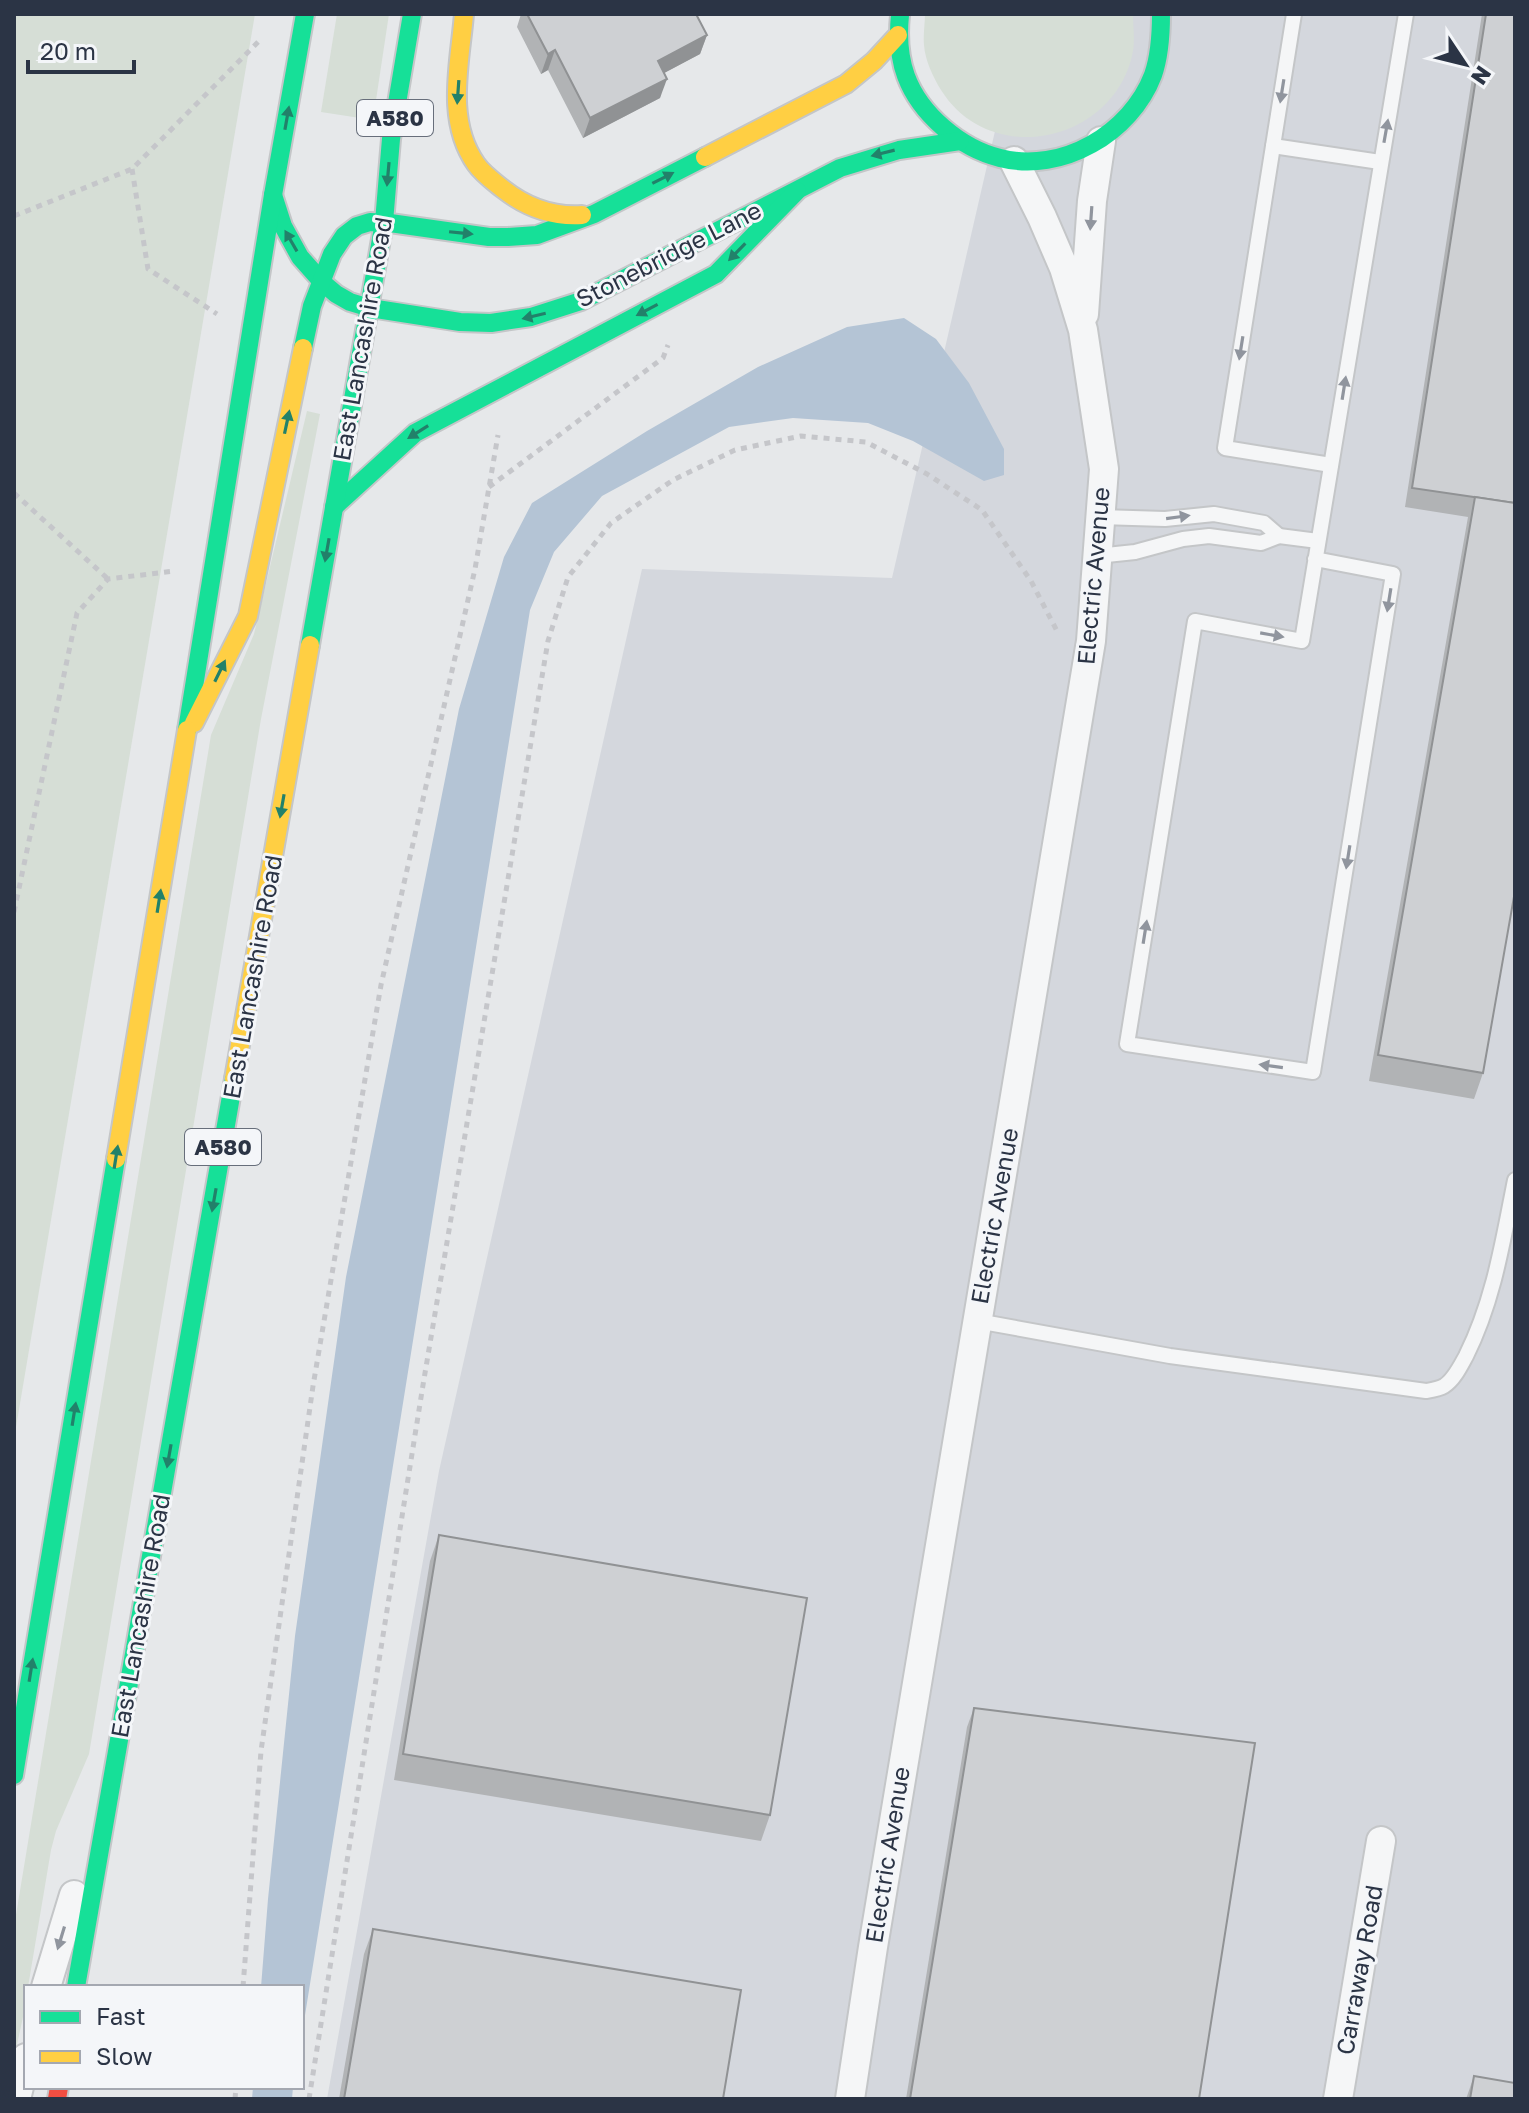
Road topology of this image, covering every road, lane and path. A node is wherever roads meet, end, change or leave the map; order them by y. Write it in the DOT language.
graph roads {
  1 [pos="305,14"];
  2 [pos="412,14"];
  3 [pos="464,14"];
  4 [pos="900,14"];
  5 [pos="1161,14"];
  6 [pos="1294,14"];
  7 [pos="1406,14"];
  8 [pos="898,35"];
  9 [pos="264,36"];
  10 [pos="960,141"];
  11 [pos="1101,141"];
  12 [pos="1273,146"];
  13 [pos="1014,161"];
  14 [pos="1380,162"];
  15 [pos="132,169"];
  16 [pos="797,191"];
  17 [pos="273,195"];
  18 [pos="594,214"];
  19 [pos="14,216"];
  20 [pos="384,222"];
  21 [pos="321,280"];
  22 [pos="369,307"];
  23 [pos="1083,330"];
  24 [pos="252,336"];
  25 [pos="670,341"];
  26 [pos="500,427"];
  27 [pos="1331,465"];
  28 [pos="489,487"];
  29 [pos="14,493"];
  30 [pos="334,507"];
  31 [pos="1100,517"];
  32 [pos="1279,536"];
  33 [pos="1318,541"];
  34 [pos="1097,556"];
  35 [pos="1315,559"];
  36 [pos="214,566"];
  37 [pos="108,579"];
  38 [pos="1057,631"];
  39 [pos="185,741"];
  40 [pos="14,912"];
  41 [pos="1515,1180"];
  42 [pos="977,1321"];
  43 [pos="117,1757"];
  44 [pos="14,1775"];
  45 [pos="1381,1841"];
  46 [pos="47,1985"];
  47 [pos="76,1985"];
  48 [pos="243,1985"];
  49 [pos="24,2066"];
  50 [pos="16,2099"];
  51 [pos="309,2099"];
  52 [pos="850,2099"];
  53 [pos="1338,2099"];
  17 -- 1 [label="main road, one-way"];
  2 -- 20 [label="main road, East Lancashire Road / A580, one-way"];
  3 -- 18 [label="main road, one-way"];
  4 -- 8 [label="main road"];
  5 -- 11 [label="main road"];
  6 -- 12 [label="lane, one-way"];
  14 -- 7 [label="lane, one-way"];
  8 -- 10 [label="main road"];
  18 -- 8 [label="main road, one-way"];
  9 -- 15 [label="path"];
  10 -- 13 [label="main road"];
  10 -- 16 [label="main road, Stonebridge Lane, one-way"];
  11 -- 13 [label="main road"];
  11 -- 23 [label="street, Electric Avenue, one-way"];
  12 -- 14 [label="lane"];
  12 -- 27 [label="lane, one-way"];
  13 -- 23 [label="street, Electric Avenue"];
  27 -- 14 [label="lane, one-way"];
  15 -- 19 [label="path"];
  15 -- 24 [label="path"];
  16 -- 22 [label="main road, Stonebridge Lane, one-way"];
  16 -- 30 [label="main road, one-way"];
  21 -- 17 [label="main road, Stonebridge Lane, one-way"];
  17 -- 24 [label="main road"];
  20 -- 18 [label="main road, one-way"];
  20 -- 21 [label="main road"];
  20 -- 22 [label="main road, East Lancashire Road / A580"];
  21 -- 22 [label="main road, Stonebridge Lane"];
  39 -- 21 [label="main road, one-way"];
  22 -- 30 [label="main road, East Lancashire Road / A580"];
  23 -- 31 [label="street, Electric Avenue"];
  24 -- 36 [label="main road"];
  25 -- 28 [label="path"];
  26 -- 28 [label="path"];
  27 -- 33 [label="lane"];
  28 -- 48 [label="path"];
  29 -- 37 [label="path"];
  30 -- 43 [label="main road, East Lancashire Road / A580, one-way"];
  31 -- 32 [label="lane, one-way"];
  31 -- 34 [label="street, Electric Avenue"];
  32 -- 33 [label="lane"];
  32 -- 34 [label="lane"];
  33 -- 35 [label="lane"];
  34 -- 42 [label="street, Electric Avenue"];
  35 -- 35 [label="lane, one-way"];
  36 -- 37 [label="path"];
  36 -- 39 [label="main road"];
  37 -- 40 [label="path"];
  38 -- 51 [label="path"];
  44 -- 39 [label="main road, one-way"];
  41 -- 42 [label="lane"];
  42 -- 52 [label="street, Electric Avenue"];
  43 -- 46 [label="street, one-way"];
  43 -- 47 [label="main road, East Lancashire Road / A580"];
  45 -- 53 [label="street, Carraway Road"];
  49 -- 50 [label="street"];
}
